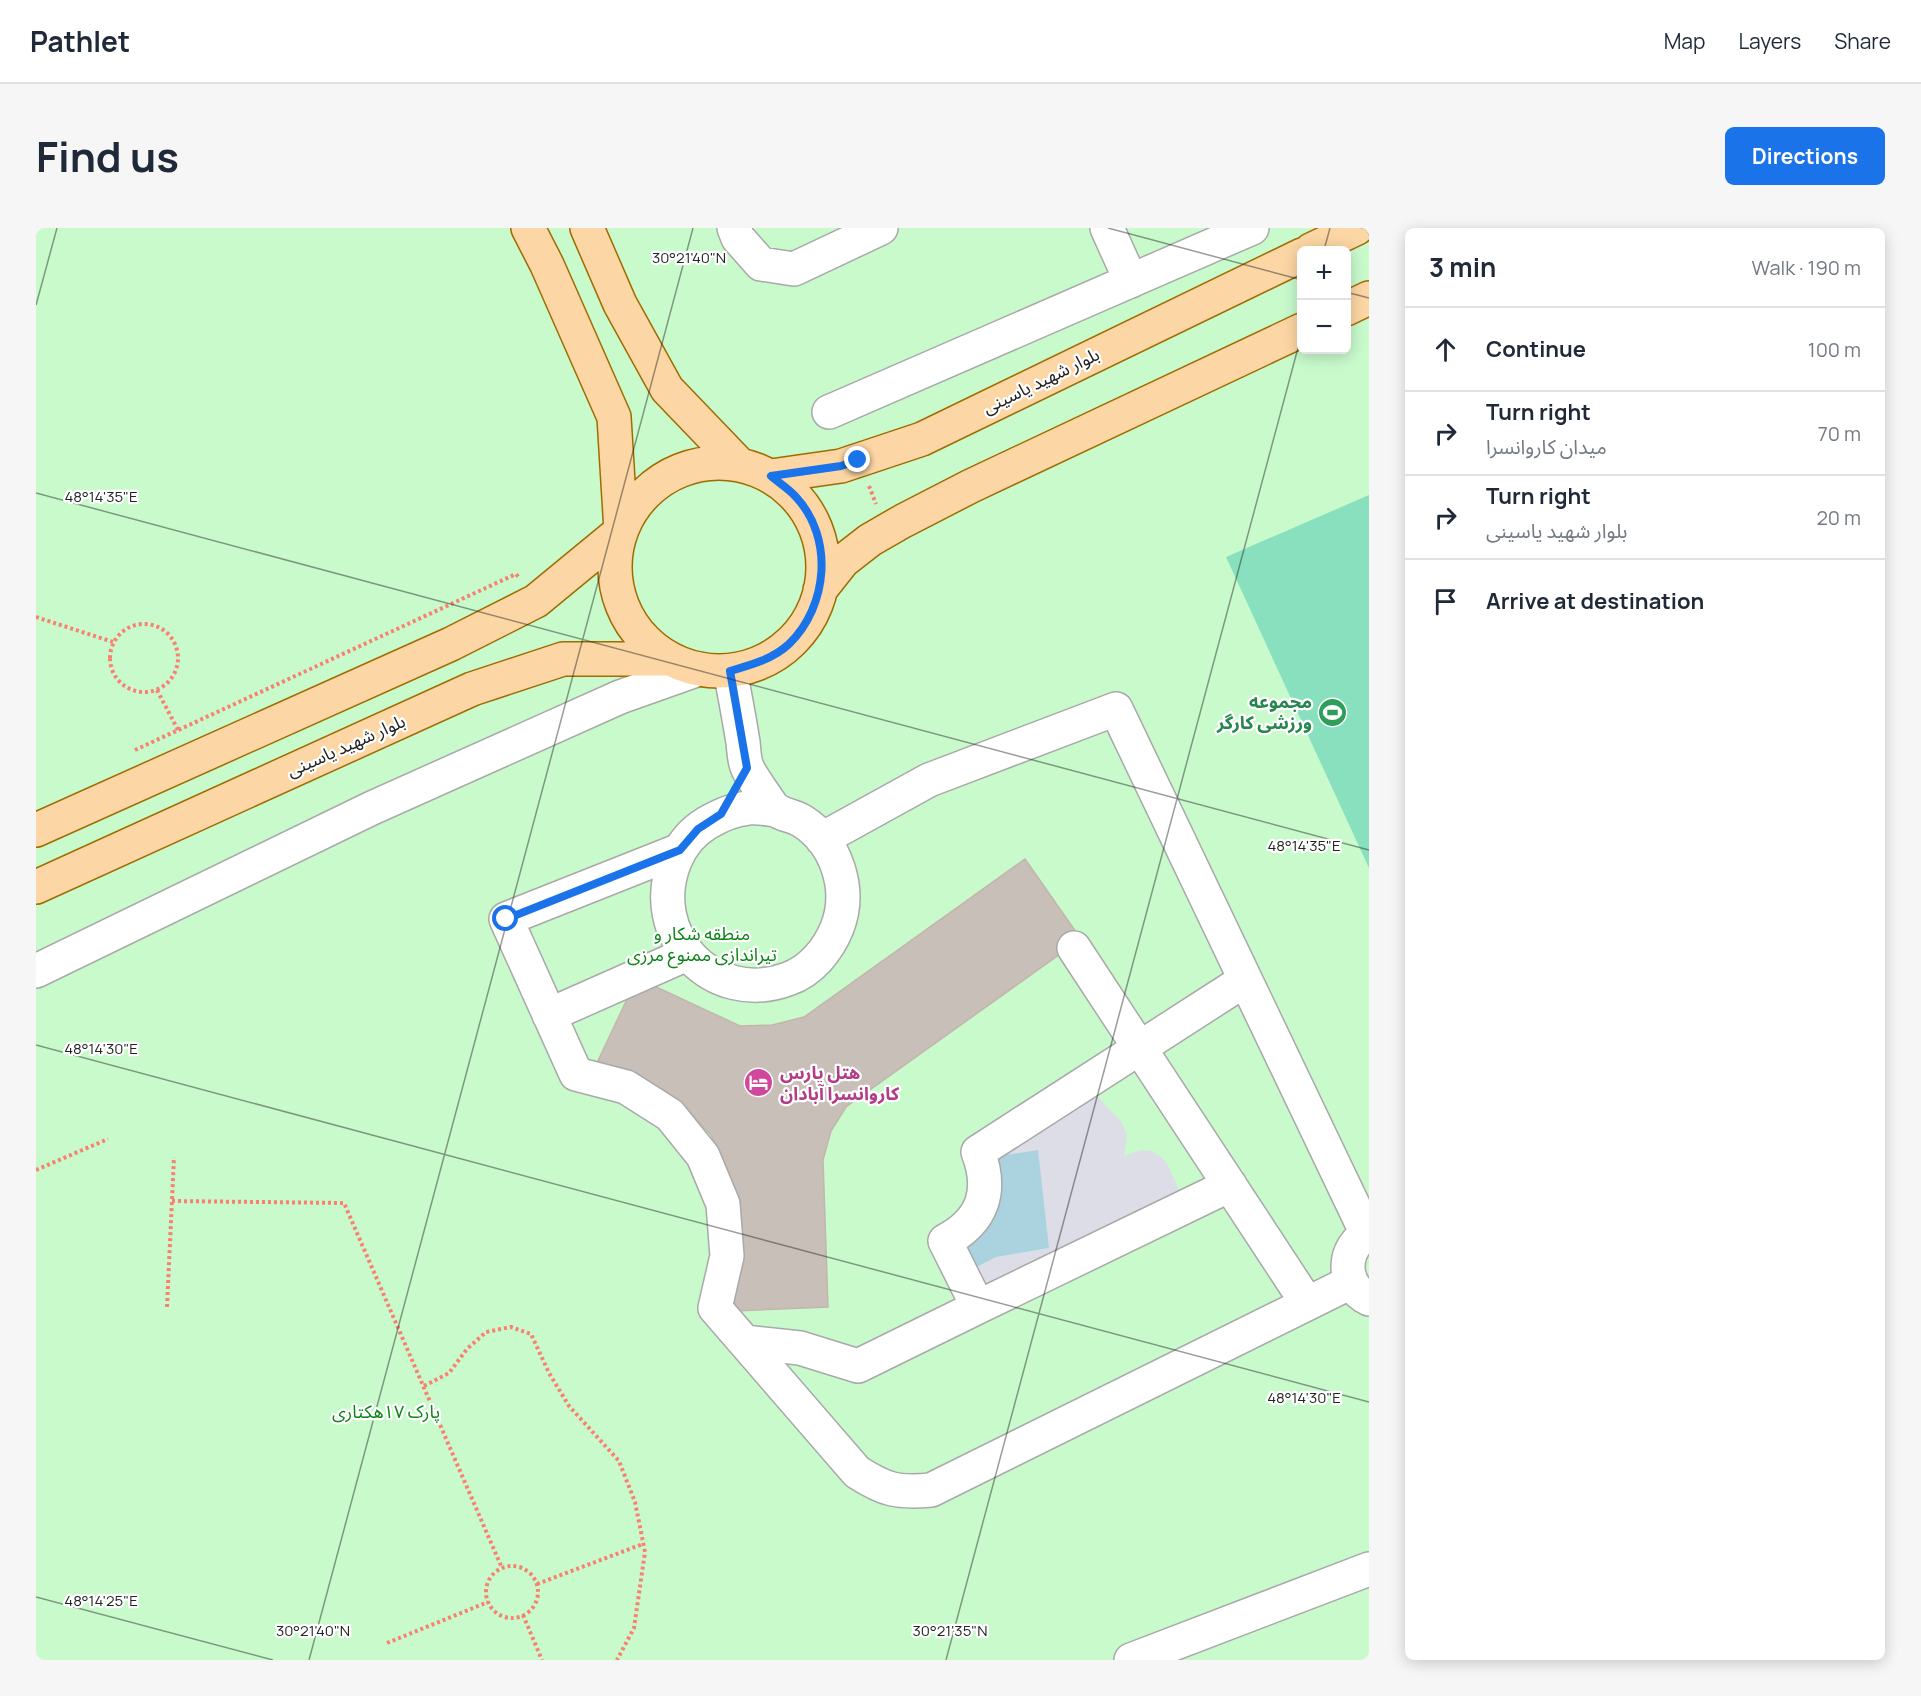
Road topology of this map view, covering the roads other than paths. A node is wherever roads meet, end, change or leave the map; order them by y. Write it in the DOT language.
graph roads {
  1 [pos="528,228"];
  2 [pos="587,228"];
  3 [pos="734,228"];
  4 [pos="881,228"];
  5 [pos="1107,228"];
  6 [pos="1252,228"];
  7 [pos="1357,228"];
  8 [pos="1319,246"];
  9 [pos="1297,257"];
  10 [pos="1131,281"];
  11 [pos="1369,298"];
  12 [pos="1351,307"];
  13 [pos="1297,332"];
  14 [pos="829,412"];
  15 [pos="739,464"];
  16 [pos="771,476"];
  17 [pos="621,531"];
  18 [pos="820,590"];
  19 [pos="699,666"];
  20 [pos="747,768"];
  21 [pos="776,810"];
  22 [pos="721,814"];
  23 [pos="36,830"];
  24 [pos="822,839"];
  25 [pos="680,850"];
  26 [pos="36,887"];
  27 [pos="1074,948"];
  28 [pos="687,954"];
  29 [pos="36,972"];
  30 [pos="1245,980"];
  31 [pos="549,1016"];
  32 [pos="1139,1048"];
  33 [pos="1230,1185"];
  34 [pos="1368,1233"];
  35 [pos="1360,1290"];
  36 [pos="1307,1303"];
  37 [pos="978,1307"];
  38 [pos="745,1342"];
  39 [pos="1369,1569"];
  40 [pos="1131,1660"];
  1 -- 17 [label="main road"];
  2 -- 15 [label="main road"];
  3 -- 4 [label="street"];
  5 -- 10 [label="street"];
  6 -- 10 [label="street"];
  7 -- 8 [label="main road"];
  9 -- 16 [label="main road, بلوار شهید یاسینی"];
  10 -- 14 [label="street"];
  11 -- 12 [label="main road"];
  13 -- 18 [label="main road"];
  15 -- 16 [label="main road"];
  15 -- 17 [label="main road"];
  16 -- 18 [label="main road"];
  17 -- 19 [label="main road"];
  17 -- 23 [label="main road"];
  18 -- 19 [label="main road"];
  19 -- 20 [label="street"];
  19 -- 26 [label="main road, بلوار شهید یاسینی"];
  19 -- 29 [label="street"];
  20 -- 21 [label="street"];
  20 -- 22 [label="street"];
  21 -- 22 [label="street"];
  21 -- 24 [label="street"];
  22 -- 25 [label="street"];
  24 -- 28 [label="street"];
  24 -- 30 [label="street"];
  25 -- 28 [label="street"];
  25 -- 31 [label="street"];
  27 -- 32 [label="street"];
  28 -- 31 [label="street"];
  30 -- 32 [label="street"];
  30 -- 34 [label="street"];
  31 -- 38 [label="street"];
  32 -- 33 [label="street"];
  32 -- 37 [label="street"];
  33 -- 36 [label="street"];
  33 -- 37 [label="street"];
  34 -- 35 [label="street"];
  35 -- 36 [label="street"];
  36 -- 38 [label="street"];
  37 -- 38 [label="street"];
  39 -- 40 [label="street"];
}
